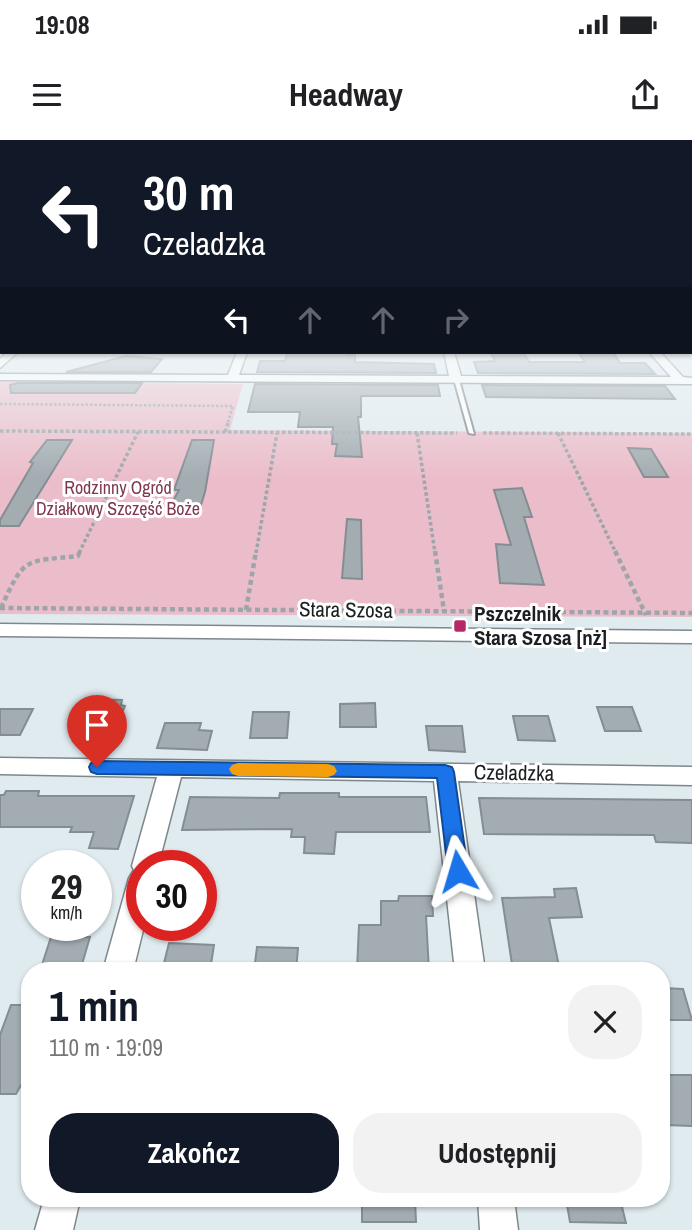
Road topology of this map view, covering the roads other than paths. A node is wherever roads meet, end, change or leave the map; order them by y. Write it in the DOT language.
graph roads {
  1 [pos="233,376"];
  2 [pos="455,376"];
  3 [pos="0,377"];
  4 [pos="232,379"];
  5 [pos="456,380"];
  6 [pos="686,382"];
  7 [pos="472,433"];
  8 [pos="0,630"];
  9 [pos="692,637"];
  10 [pos="0,766"];
  11 [pos="171,769"];
  12 [pos="445,772"];
  13 [pos="692,776"];
  14 [pos="149,850"];
  15 [pos="126,940"];
  16 [pos="120,962"];
  17 [pos="469,962"];
  18 [pos="60,1207"];
  19 [pos="497,1207"];
  20 [pos="54,1230"];
  21 [pos="499,1230"];
  1 -- 4 [label="street"];
  2 -- 5 [label="street"];
  3 -- 4 [label="street"];
  4 -- 5 [label="street"];
  5 -- 6 [label="street"];
  5 -- 7 [label="lane"];
  8 -- 9 [label="street, Stara Szosa"];
  10 -- 11 [label="street, Czeladzka"];
  11 -- 12 [label="street, Czeladzka"];
  11 -- 14 [label="street"];
  12 -- 13 [label="street, Czeladzka"];
  12 -- 17 [label="street"];
  15 -- 16 [label="street"];
  18 -- 20 [label="street"];
  19 -- 21 [label="street"];
}
